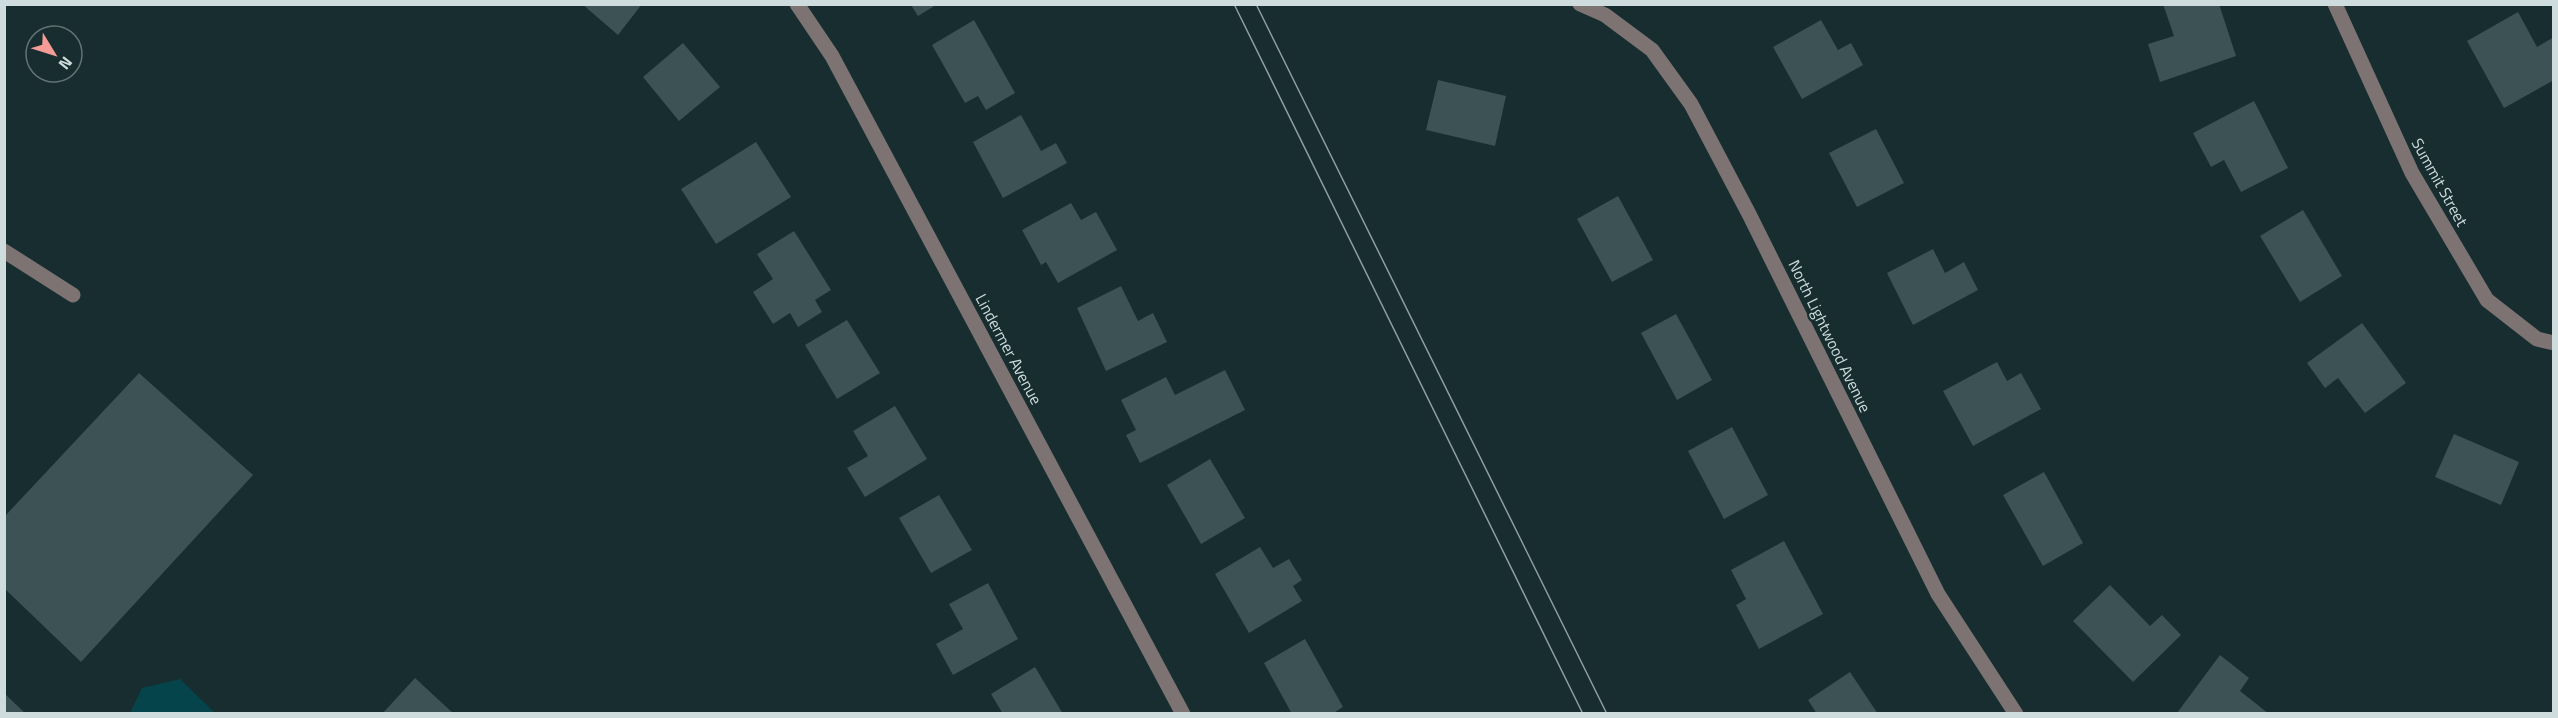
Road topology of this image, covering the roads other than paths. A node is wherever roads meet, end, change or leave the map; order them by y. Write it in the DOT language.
graph roads {
  1 [pos="797,4"];
  2 [pos="1580,4"];
  3 [pos="2335,4"];
  4 [pos="4,251"];
  5 [pos="73,295"];
  6 [pos="2553,343"];
  7 [pos="1183,714"];
  8 [pos="2016,714"];
  1 -- 7 [label="street, Lindermer Avenue"];
  2 -- 8 [label="street, North Lightwood Avenue"];
  3 -- 6 [label="street, Summit Street"];
  4 -- 5 [label="street"];
}
